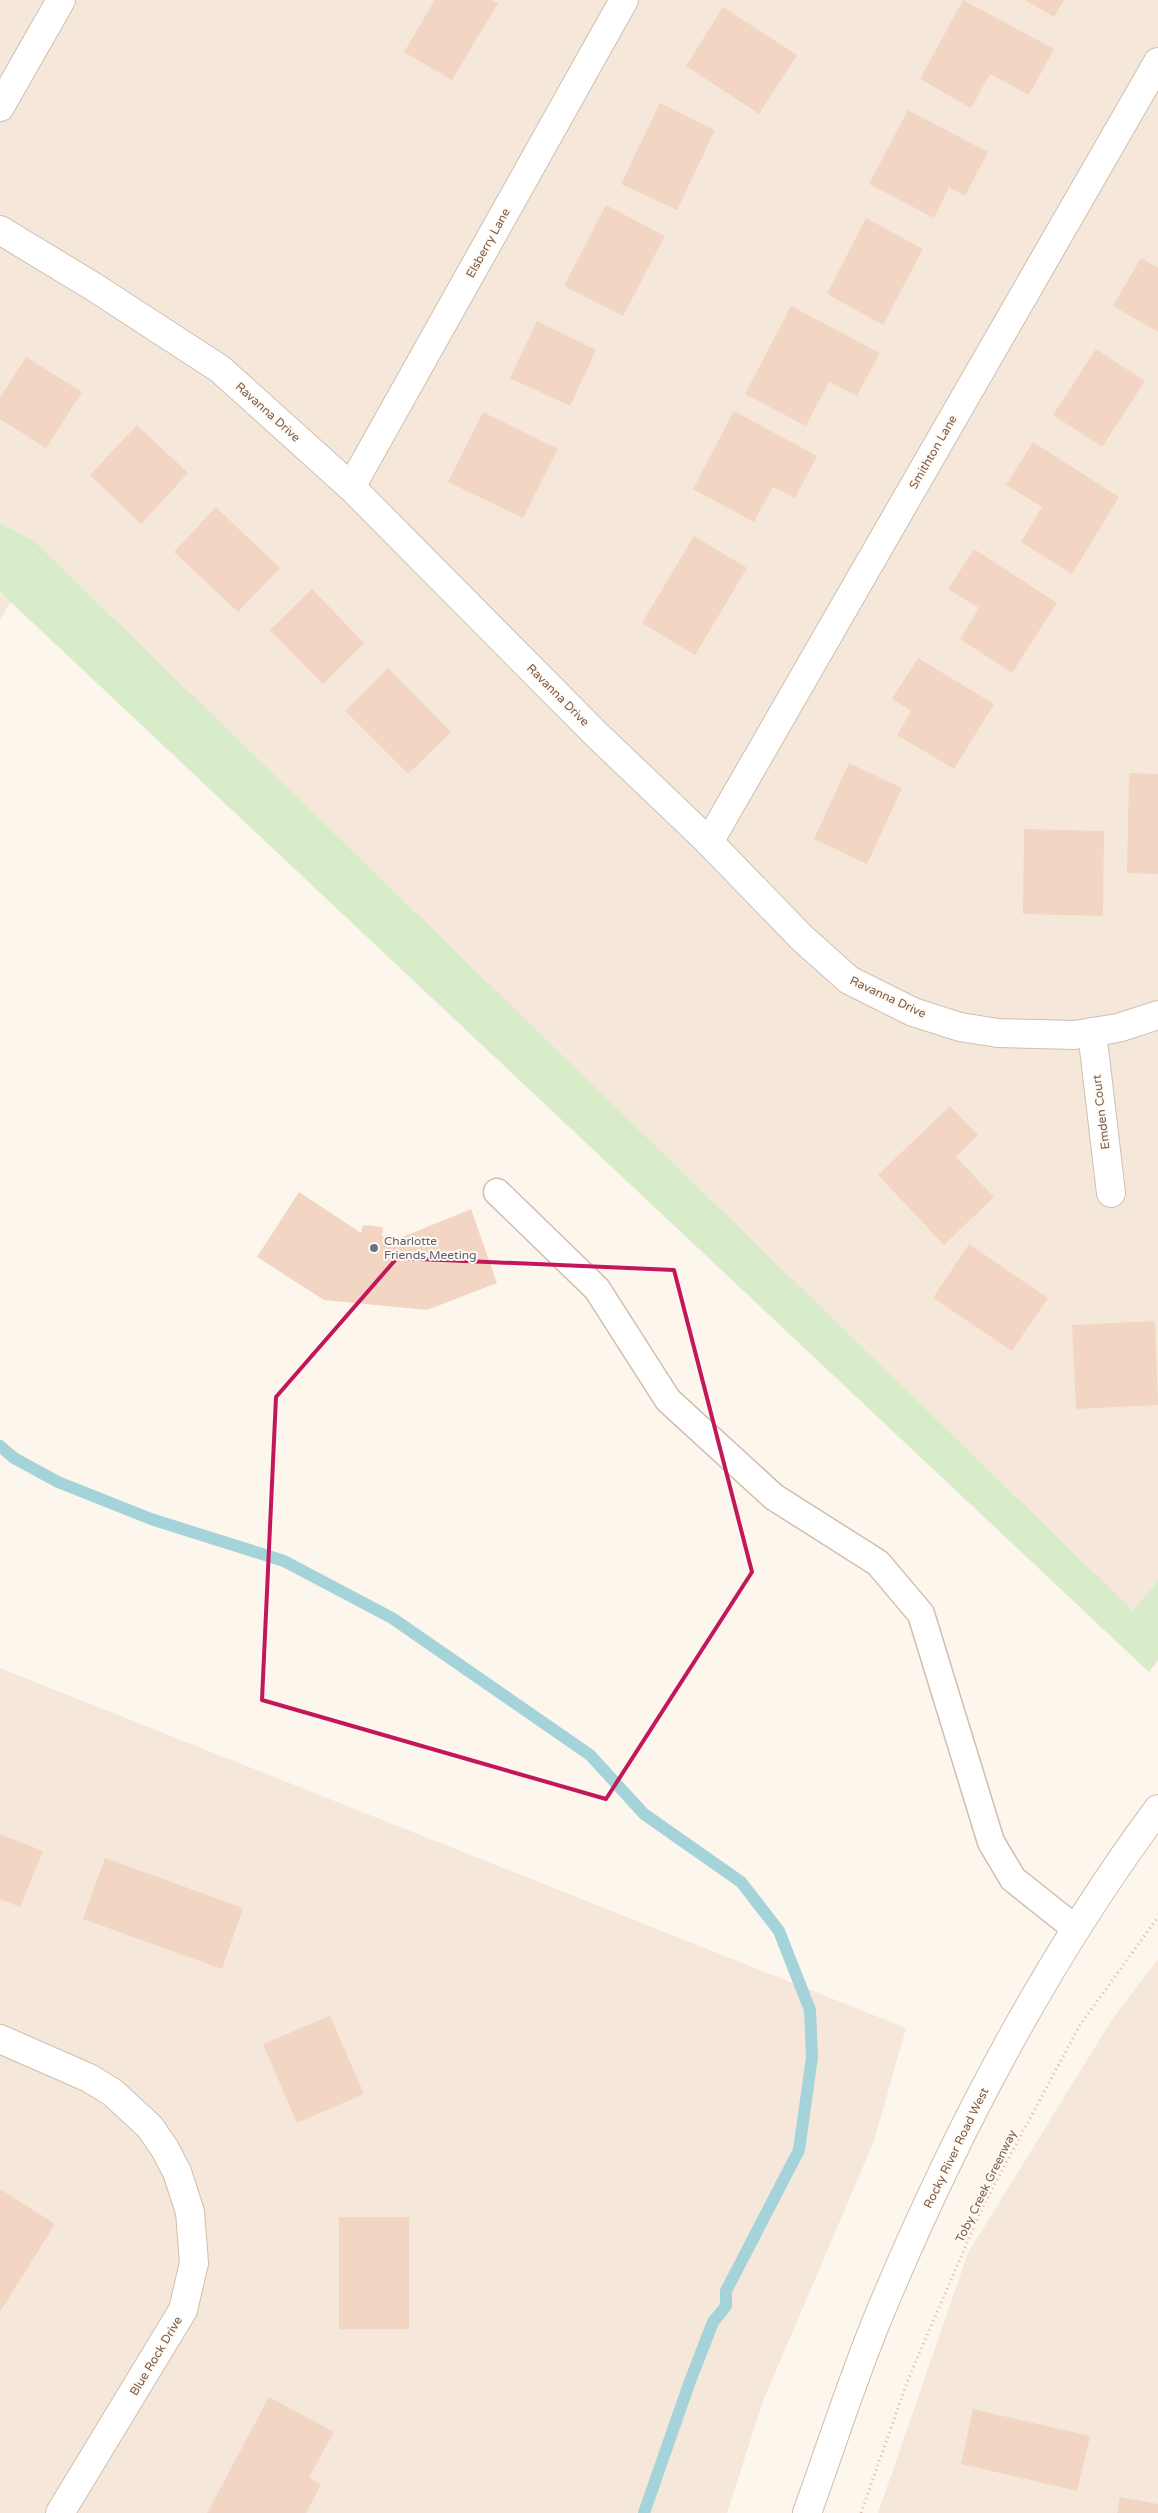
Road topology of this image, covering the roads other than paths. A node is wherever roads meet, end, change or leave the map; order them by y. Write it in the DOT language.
graph roads {
  1 [pos="61,0"];
  2 [pos="624,0"];
  3 [pos="1158,62"];
  4 [pos="0,107"];
  5 [pos="0,230"];
  6 [pos="351,487"];
  7 [pos="708,842"];
  8 [pos="1158,1015"];
  9 [pos="1092,1032"];
  10 [pos="497,1192"];
  11 [pos="1111,1193"];
  12 [pos="1158,1809"];
  13 [pos="1076,1929"];
  14 [pos="0,2039"];
  15 [pos="60,2513"];
  16 [pos="807,2513"];
  1 -- 4 [label="street"];
  2 -- 6 [label="street, Elsberry Lane"];
  3 -- 7 [label="street, Smithton Lane"];
  5 -- 6 [label="street, Ravanna Drive"];
  6 -- 7 [label="street, Ravanna Drive"];
  7 -- 9 [label="street, Ravanna Drive"];
  8 -- 9 [label="street, Ravanna Drive"];
  9 -- 11 [label="street, Emden Court"];
  10 -- 13 [label="lane"];
  12 -- 13 [label="street, Rocky River Road West"];
  13 -- 16 [label="street, Rocky River Road West"];
  14 -- 15 [label="street, Blue Rock Drive"];
}
